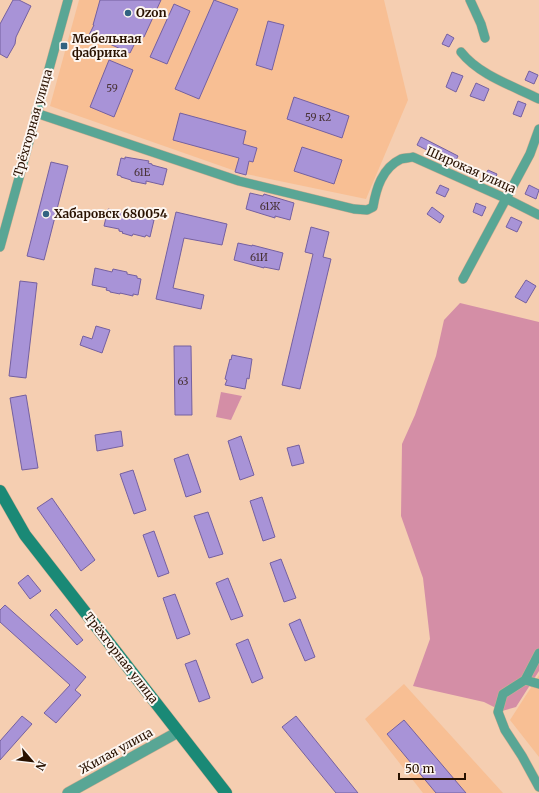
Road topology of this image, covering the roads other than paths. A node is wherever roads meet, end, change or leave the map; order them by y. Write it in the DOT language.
graph roads {
  1 [pos="68,0"];
  2 [pos="470,0"];
  3 [pos="485,38"];
  4 [pos="461,52"];
  5 [pos="539,99"];
  6 [pos="36,112"];
  7 [pos="539,129"];
  8 [pos="507,199"];
  9 [pos="539,215"];
  10 [pos="0,247"];
  11 [pos="463,279"];
  12 [pos="0,491"];
  13 [pos="0,502"];
  14 [pos="17,521"];
  15 [pos="539,654"];
  16 [pos="526,680"];
  17 [pos="539,684"];
  18 [pos="178,732"];
  19 [pos="539,787"];
  20 [pos="68,793"];
  21 [pos="226,793"];
  1 -- 6 [label="street, Трёхгорная улица"];
  2 -- 3 [label="street"];
  4 -- 5 [label="street"];
  6 -- 8 [label="street, Широкая улица"];
  6 -- 10 [label="street, Трёхгорная улица"];
  7 -- 8 [label="street"];
  8 -- 9 [label="street, Широкая улица"];
  8 -- 11 [label="street"];
  12 -- 14 [label="main road"];
  13 -- 14 [label="main road"];
  14 -- 18 [label="main road, Трёхгорная улица"];
  15 -- 16 [label="street"];
  16 -- 17 [label="street"];
  16 -- 19 [label="street"];
  18 -- 20 [label="street, Жилая улица"];
  18 -- 21 [label="main road, Трёхгорная улица"];
}
